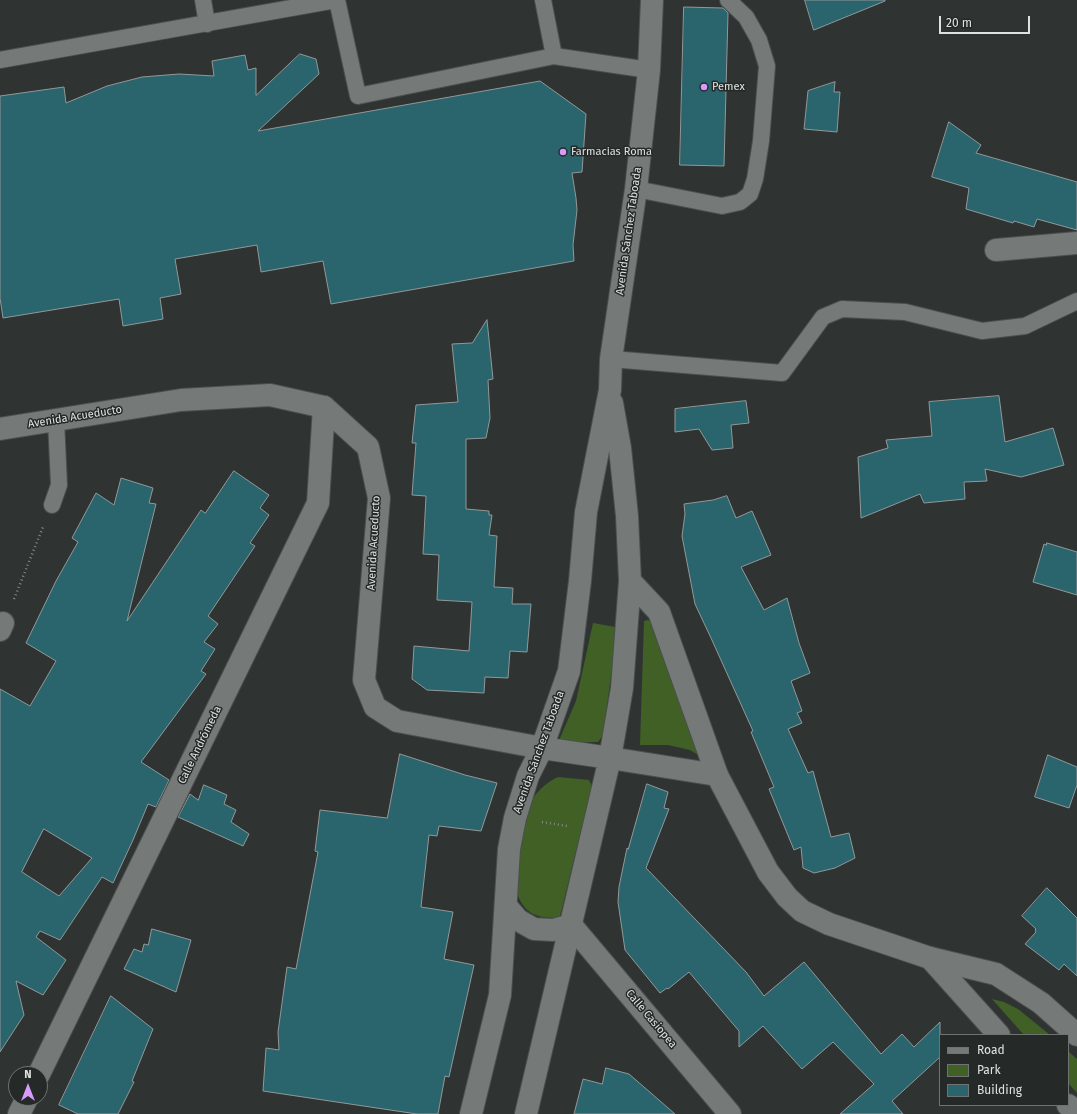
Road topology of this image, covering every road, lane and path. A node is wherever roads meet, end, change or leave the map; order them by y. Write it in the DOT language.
graph roads {
  1 [pos="203,0"];
  2 [pos="336,0"];
  3 [pos="543,0"];
  4 [pos="652,0"];
  5 [pos="728,0"];
  6 [pos="207,24"];
  7 [pos="554,56"];
  8 [pos="0,60"];
  9 [pos="649,70"];
  10 [pos="636,190"];
  11 [pos="1077,244"];
  12 [pos="996,250"];
  13 [pos="1077,301"];
  14 [pos="611,359"];
  15 [pos="610,390"];
  16 [pos="324,406"];
  17 [pos="56,420"];
  18 [pos="0,430"];
  19 [pos="52,505"];
  20 [pos="630,582"];
  21 [pos="2,627"];
  22 [pos="542,748"];
  23 [pos="610,758"];
  24 [pos="717,775"];
  25 [pos="515,818"];
  26 [pos="593,830"];
  27 [pos="506,906"];
  28 [pos="571,925"];
  29 [pos="930,958"];
  30 [pos="998,1034"];
  31 [pos="1077,1035"];
  32 [pos="43,1066"];
  33 [pos="1069,1106"];
  34 [pos="1077,1113"];
  35 [pos="471,1114"];
  36 [pos="526,1114"];
  37 [pos="730,1114"];
  1 -- 6 [label="lane"];
  2 -- 6 [label="lane"];
  2 -- 7 [label="lane"];
  3 -- 7 [label="lane"];
  4 -- 9 [label="main road, Avenida Sánchez Taboada"];
  5 -- 10 [label="lane"];
  6 -- 8 [label="lane"];
  7 -- 9 [label="lane"];
  9 -- 10 [label="main road, Avenida Sánchez Taboada"];
  10 -- 14 [label="main road, Avenida Sánchez Taboada"];
  11 -- 12 [label="main road"];
  13 -- 14 [label="lane"];
  14 -- 15 [label="main road, Avenida Sánchez Taboada"];
  15 -- 20 [label="main road, Avenida Sánchez Taboada"];
  15 -- 22 [label="main road, Avenida Sánchez Taboada"];
  16 -- 17 [label="main road, Avenida Acueducto"];
  16 -- 22 [label="main road, Avenida Acueducto"];
  16 -- 32 [label="main road, Calle Andrómeda"];
  17 -- 18 [label="main road, Avenida Acueducto"];
  17 -- 19 [label="lane"];
  19 -- 21 [label="path"];
  20 -- 23 [label="main road, Avenida Sánchez Taboada"];
  20 -- 24 [label="main road"];
  22 -- 23 [label="main road, Avenida Acueducto"];
  22 -- 25 [label="main road, Avenida Sánchez Taboada"];
  23 -- 24 [label="main road, Avenida Acueducto"];
  23 -- 26 [label="main road, Avenida Sánchez Taboada"];
  24 -- 29 [label="main road"];
  25 -- 26 [label="path"];
  25 -- 27 [label="main road, Avenida Sánchez Taboada"];
  26 -- 28 [label="main road, Avenida Sánchez Taboada"];
  27 -- 28 [label="main road"];
  27 -- 35 [label="main road, Avenida Sánchez Taboada"];
  28 -- 36 [label="main road, Avenida Sánchez Taboada"];
  28 -- 37 [label="main road, Calle Casiopea"];
  29 -- 30 [label="main road"];
  29 -- 31 [label="main road"];
  33 -- 34 [label="main road"];
}
